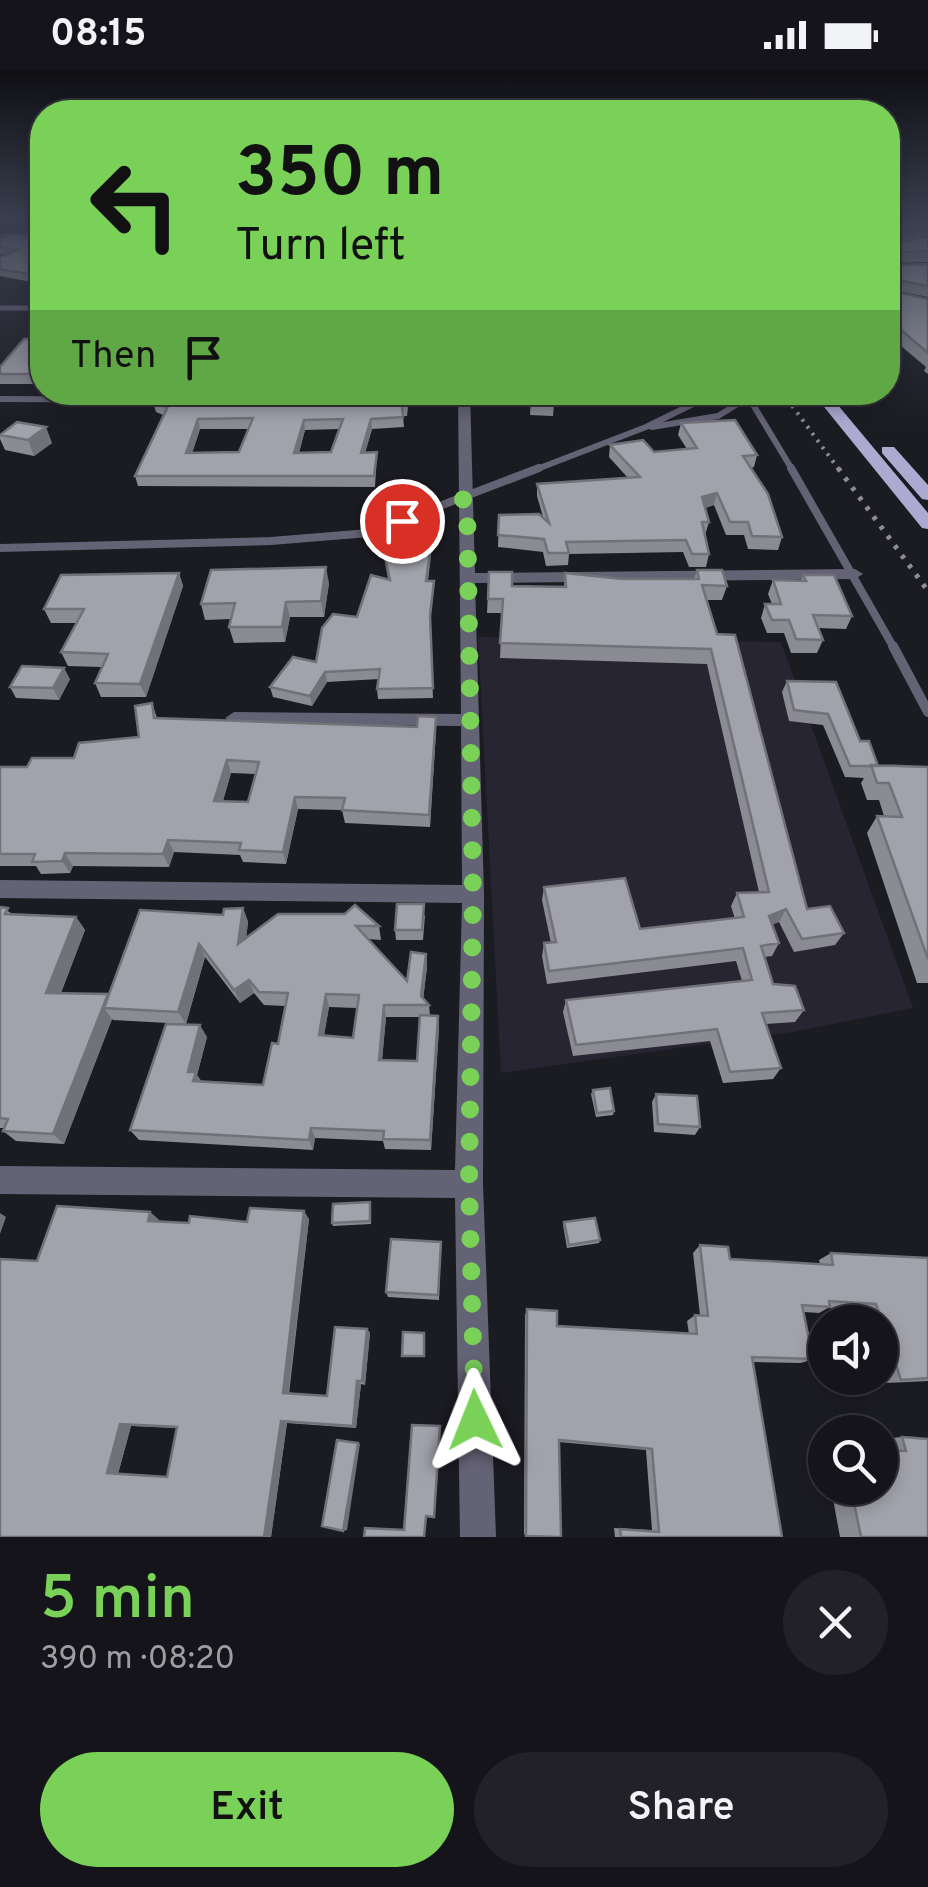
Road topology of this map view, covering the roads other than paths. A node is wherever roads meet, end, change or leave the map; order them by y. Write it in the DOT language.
graph roads {
  1 [pos="0,308"];
  2 [pos="30,308"];
  3 [pos="0,399"];
  4 [pos="30,399"];
  5 [pos="464,405"];
  6 [pos="682,405"];
  7 [pos="737,405"];
  8 [pos="758,405"];
  9 [pos="830,405"];
  10 [pos="850,405"];
  11 [pos="646,427"];
  12 [pos="928,494"];
  13 [pos="467,498"];
  14 [pos="928,524"];
  15 [pos="0,548"];
  16 [pos="855,574"];
  17 [pos="470,578"];
  18 [pos="928,712"];
  19 [pos="234,718"];
  20 [pos="468,720"];
  21 [pos="0,888"];
  22 [pos="473,894"];
  23 [pos="0,1180"];
  24 [pos="469,1184"];
  25 [pos="478,1537"];
  1 -- 2 [label="lane"];
  3 -- 4 [label="lane"];
  5 -- 13 [label="street"];
  6 -- 11 [label="lane"];
  7 -- 11 [label="lane"];
  8 -- 16 [label="lane"];
  9 -- 14 [label="main road"];
  10 -- 12 [label="main road"];
  11 -- 13 [label="lane"];
  13 -- 15 [label="lane"];
  13 -- 17 [label="street"];
  16 -- 17 [label="street"];
  16 -- 18 [label="lane"];
  17 -- 20 [label="street"];
  19 -- 20 [label="street"];
  20 -- 22 [label="street"];
  21 -- 22 [label="street"];
  22 -- 24 [label="street"];
  23 -- 24 [label="street"];
  24 -- 25 [label="street"];
}
